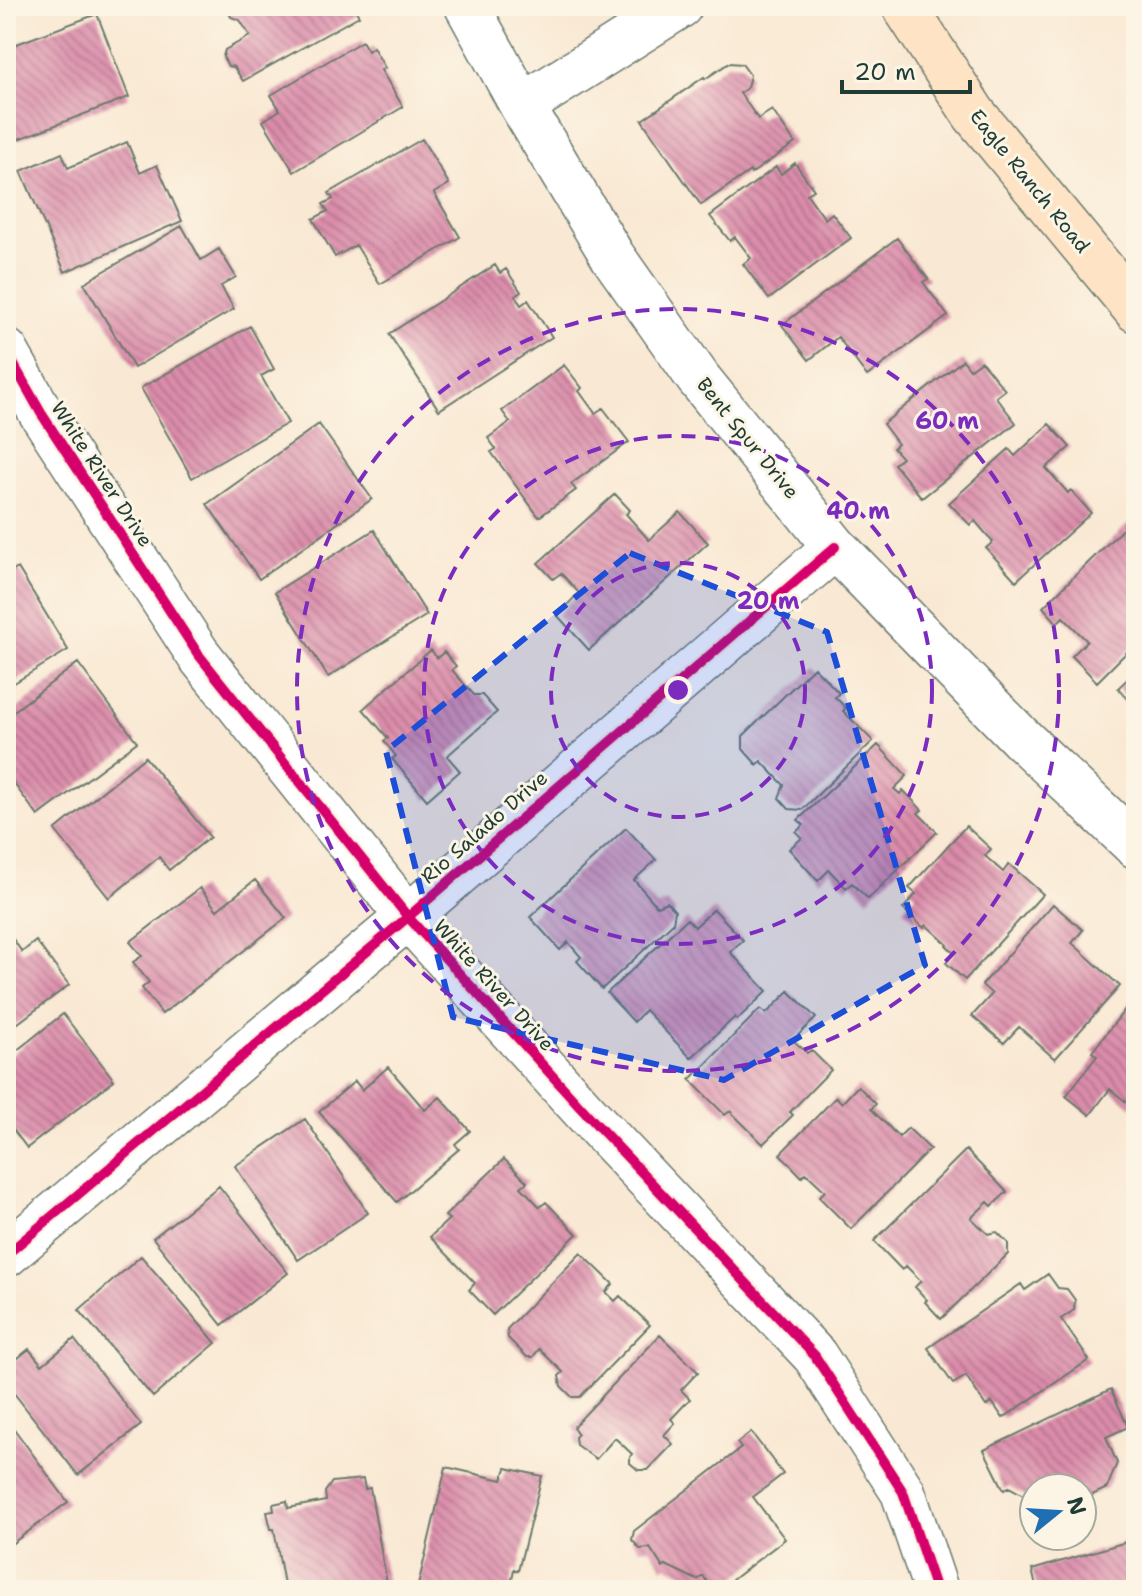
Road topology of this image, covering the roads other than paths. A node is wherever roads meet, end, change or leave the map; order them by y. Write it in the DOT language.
graph roads {
  1 [pos="467,6"];
  2 [pos="680,6"];
  3 [pos="904,6"];
  4 [pos="522,106"];
  5 [pos="1136,310"];
  6 [pos="6,351"];
  7 [pos="835,547"];
  8 [pos="1136,846"];
  9 [pos="408,917"];
  10 [pos="6,1255"];
  11 [pos="936,1590"];
  1 -- 4 [label="street, Bent Spur Drive"];
  2 -- 4 [label="street"];
  3 -- 5 [label="street, Eagle Ranch Road"];
  4 -- 7 [label="street, Bent Spur Drive"];
  6 -- 9 [label="street, White River Drive"];
  7 -- 8 [label="street, Bent Spur Drive"];
  7 -- 9 [label="street, Rio Salado Drive"];
  9 -- 10 [label="street, Rio Salado Drive"];
  9 -- 11 [label="street, White River Drive"];
}
